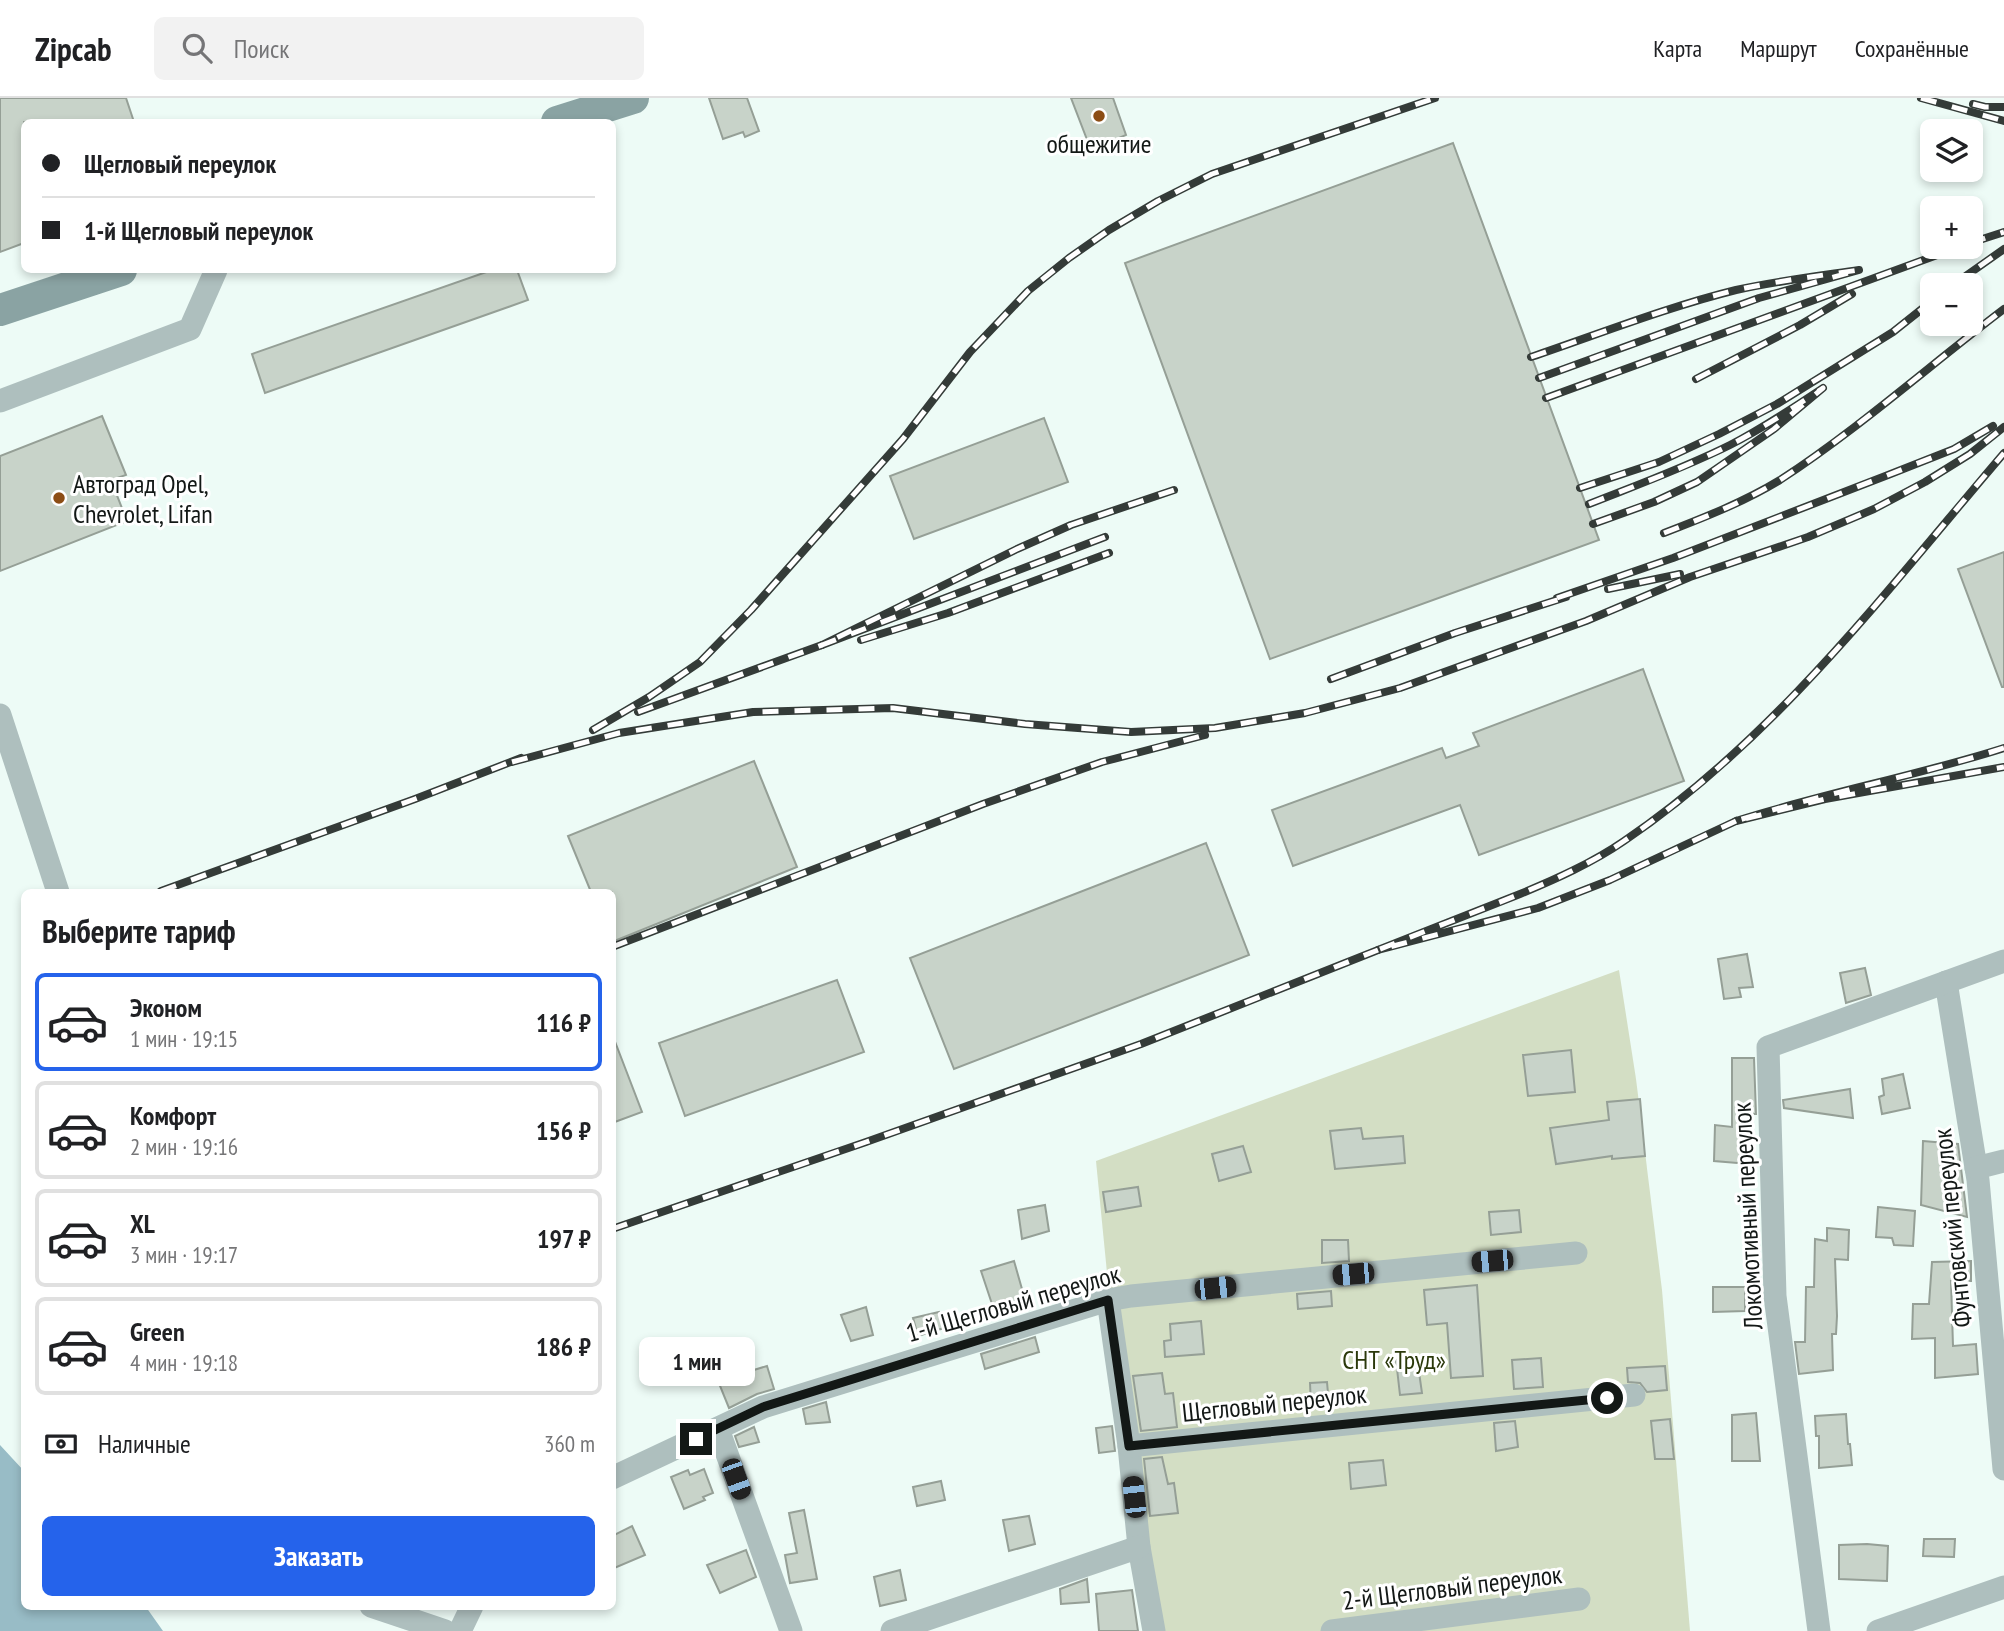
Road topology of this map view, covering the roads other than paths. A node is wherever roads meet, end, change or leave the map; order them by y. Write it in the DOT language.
graph roads {
  1 [pos="633,98"];
  2 [pos="566,119"];
  3 [pos="112,273"];
  4 [pos="215,273"];
  5 [pos="0,310"];
  6 [pos="0,401"];
  7 [pos="0,715"];
  8 [pos="57,889"];
  9 [pos="2004,961"];
  10 [pos="1946,982"];
  11 [pos="2004,1161"];
  12 [pos="1976,1168"];
  13 [pos="1576,1253"];
  14 [pos="1108,1300"];
  15 [pos="1634,1395"];
  16 [pos="718,1429"];
  17 [pos="1129,1446"];
  18 [pos="2004,1469"];
  19 [pos="616,1477"];
  20 [pos="1139,1547"];
  21 [pos="2004,1587"];
  22 [pos="1579,1599"];
  23 [pos="383,1610"];
  24 [pos="470,1610"];
  25 [pos="444,1631"];
  26 [pos="460,1631"];
  27 [pos="791,1631"];
  28 [pos="892,1631"];
  29 [pos="1154,1631"];
  30 [pos="1332,1631"];
  31 [pos="1819,1631"];
  32 [pos="1878,1631"];
  1 -- 2 [label="main road"];
  3 -- 5 [label="main road"];
  4 -- 6 [label="street"];
  7 -- 8 [label="street"];
  9 -- 10 [label="street, Локомотивный переулок"];
  10 -- 12 [label="street, Фунтовский переулок"];
  10 -- 31 [label="street, Локомотивный переулок"];
  11 -- 12 [label="street"];
  12 -- 18 [label="street, Фунтовский переулок"];
  13 -- 14 [label="street, 1-й Щегловый переулок"];
  14 -- 16 [label="street, 1-й Щегловый переулок"];
  14 -- 17 [label="street"];
  15 -- 17 [label="street, Щегловый переулок"];
  16 -- 19 [label="street, 1-й Щегловый переулок"];
  16 -- 27 [label="street"];
  17 -- 20 [label="street"];
  20 -- 28 [label="street"];
  20 -- 29 [label="street"];
  21 -- 32 [label="street"];
  22 -- 30 [label="street, 2-й Щегловый переулок"];
  23 -- 25 [label="street"];
  24 -- 26 [label="street"];
}
